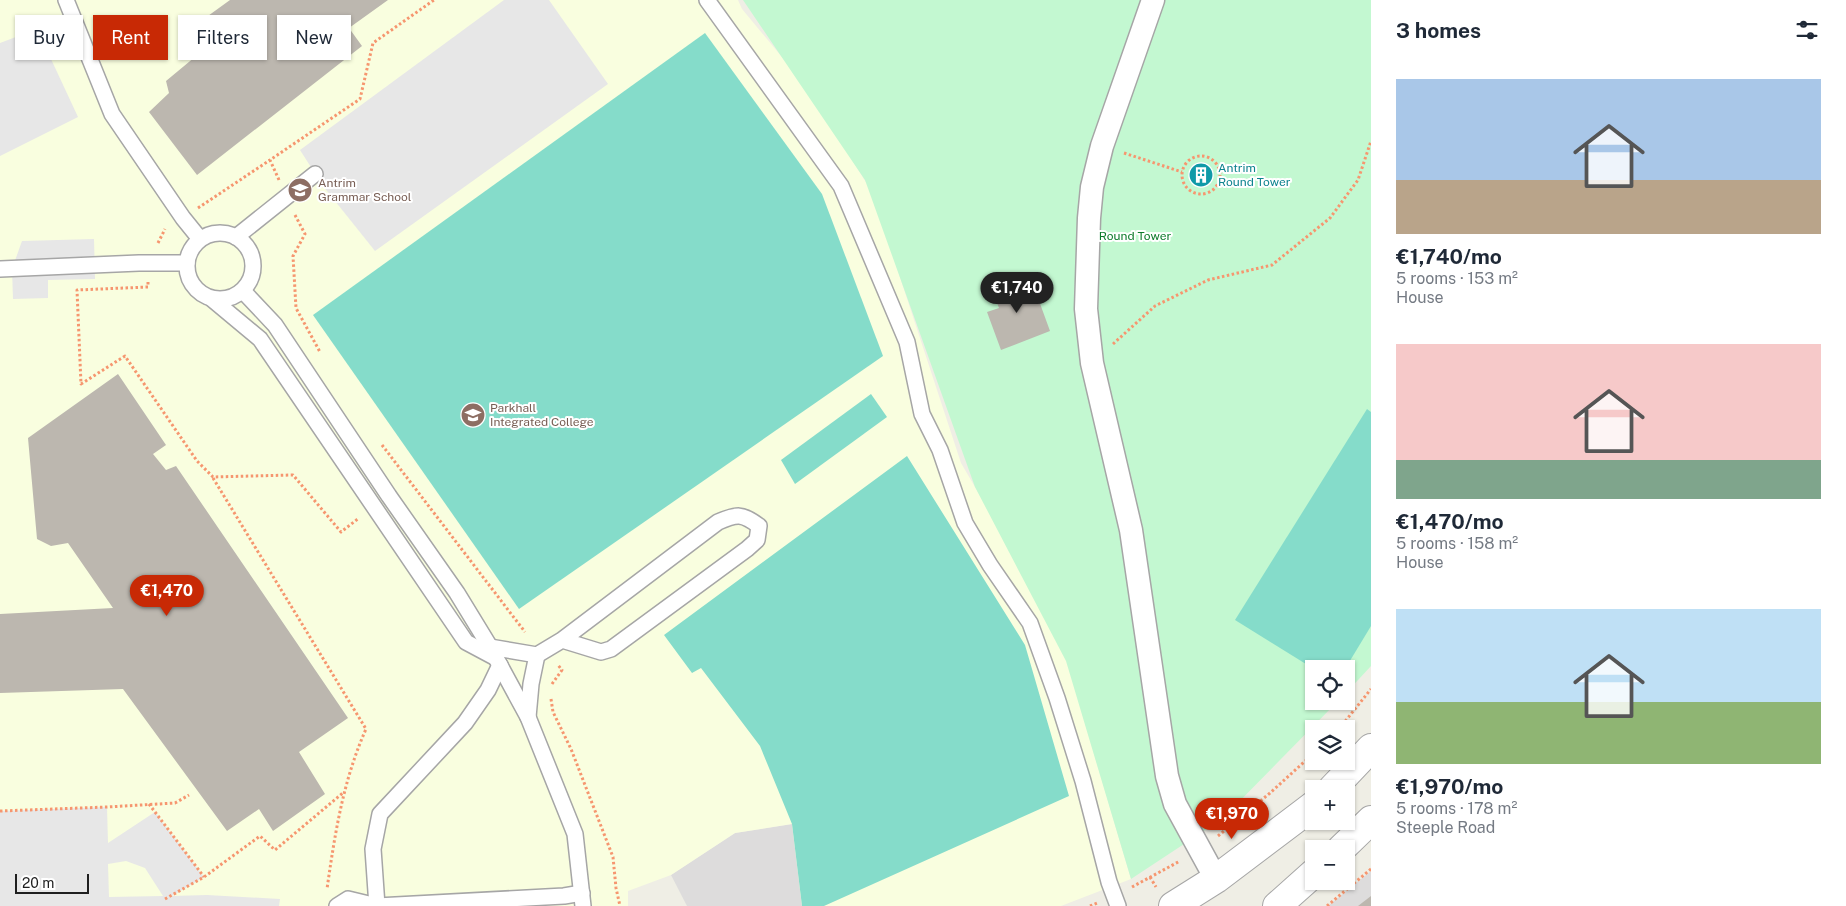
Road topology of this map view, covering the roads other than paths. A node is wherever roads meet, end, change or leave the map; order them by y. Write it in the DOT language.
graph roads {
  1 [pos="66,0"];
  2 [pos="707,0"];
  3 [pos="1153,0"];
  4 [pos="315,174"];
  5 [pos="236,237"];
  6 [pos="200,239"];
  7 [pos="186,263"];
  8 [pos="0,269"];
  9 [pos="243,291"];
  10 [pos="212,299"];
  11 [pos="562,640"];
  12 [pos="542,652"];
  13 [pos="495,657"];
  14 [pos="528,717"];
  15 [pos="1371,748"];
  16 [pos="1341,780"];
  17 [pos="1305,812"];
  18 [pos="1216,879"];
  19 [pos="1305,881"];
  20 [pos="583,900"];
  21 [pos="331,901"];
  22 [pos="377,906"];
  23 [pos="1118,906"];
  24 [pos="1172,906"];
  25 [pos="1277,906"];
  1 -- 6 [label="lane"];
  2 -- 23 [label="lane"];
  3 -- 18 [label="street"];
  4 -- 5 [label="lane"];
  5 -- 6 [label="lane"];
  5 -- 9 [label="lane"];
  6 -- 7 [label="lane"];
  7 -- 8 [label="lane"];
  7 -- 10 [label="lane"];
  9 -- 10 [label="lane"];
  9 -- 13 [label="lane"];
  10 -- 13 [label="lane"];
  11 -- 11 [label="lane"];
  11 -- 12 [label="lane"];
  12 -- 13 [label="lane"];
  12 -- 14 [label="lane"];
  13 -- 14 [label="lane"];
  13 -- 22 [label="lane"];
  14 -- 20 [label="lane"];
  15 -- 16 [label="street"];
  17 -- 18 [label="street"];
  18 -- 24 [label="street"];
  19 -- 25 [label="street"];
  20 -- 22 [label="lane"];
  21 -- 22 [label="lane"];
}
